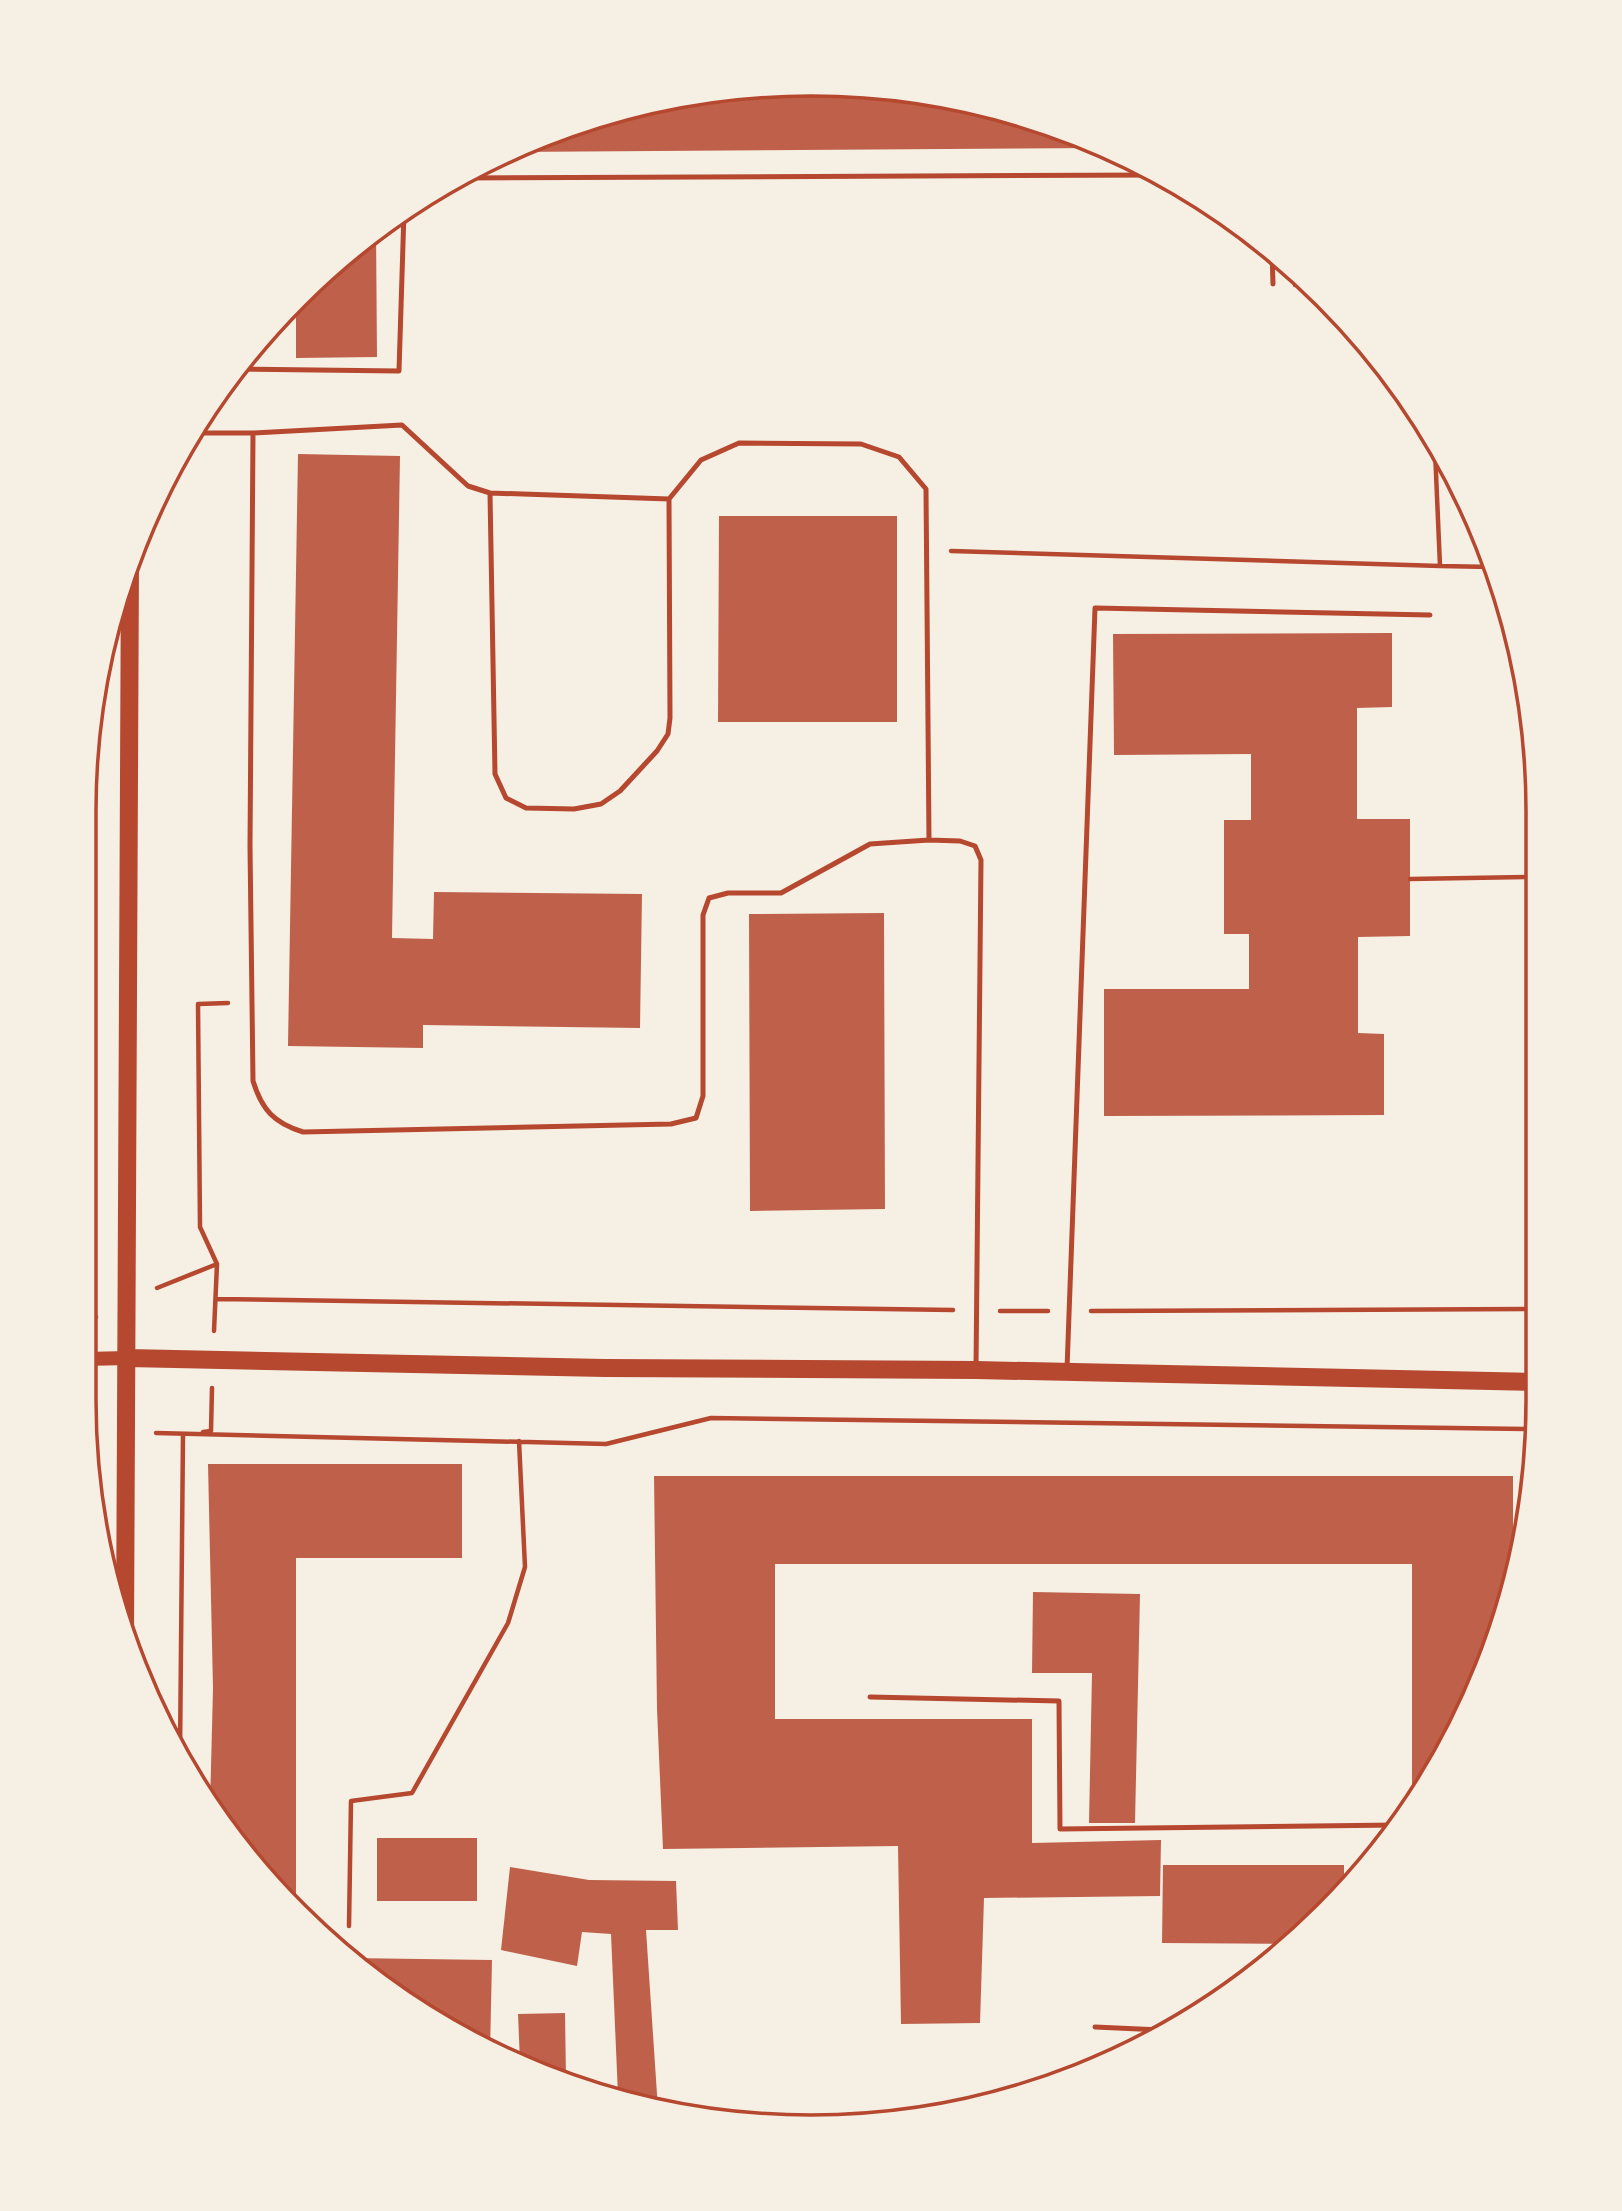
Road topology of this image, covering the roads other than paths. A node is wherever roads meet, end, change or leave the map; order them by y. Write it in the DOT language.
graph roads {
  1 [pos="1137,175"];
  2 [pos="480,178"];
  3 [pos="404,224"];
  4 [pos="1272,266"];
  5 [pos="1273,284"];
  6 [pos="250,369"];
  7 [pos="205,433"];
  8 [pos="253,433"];
  9 [pos="490,493"];
  10 [pos="669,499"];
  11 [pos="130,595"];
  12 [pos="1430,615"];
  13 [pos="929,840"];
  14 [pos="128,1358"];
  15 [pos="96,1359"];
  16 [pos="976,1370"];
  17 [pos="1067,1372"];
  18 [pos="1526,1382"];
  19 [pos="125,1600"];
  20 [pos="870,1696"];
  21 [pos="1385,1825"];
  22 [pos="1095,2027"];
  23 [pos="1149,2029"];
  1 -- 2 [label="lane"];
  3 -- 6 [label="lane"];
  4 -- 5 [label="lane"];
  7 -- 8 [label="lane"];
  8 -- 9 [label="lane"];
  8 -- 13 [label="lane"];
  9 -- 10 [label="lane"];
  9 -- 10 [label="lane"];
  10 -- 13 [label="lane"];
  11 -- 14 [label="main road"];
  12 -- 17 [label="lane"];
  13 -- 16 [label="lane"];
  14 -- 15 [label="main road"];
  14 -- 16 [label="main road"];
  14 -- 19 [label="main road"];
  16 -- 17 [label="main road"];
  17 -- 18 [label="main road"];
  20 -- 21 [label="lane"];
  22 -- 23 [label="lane"];
}
